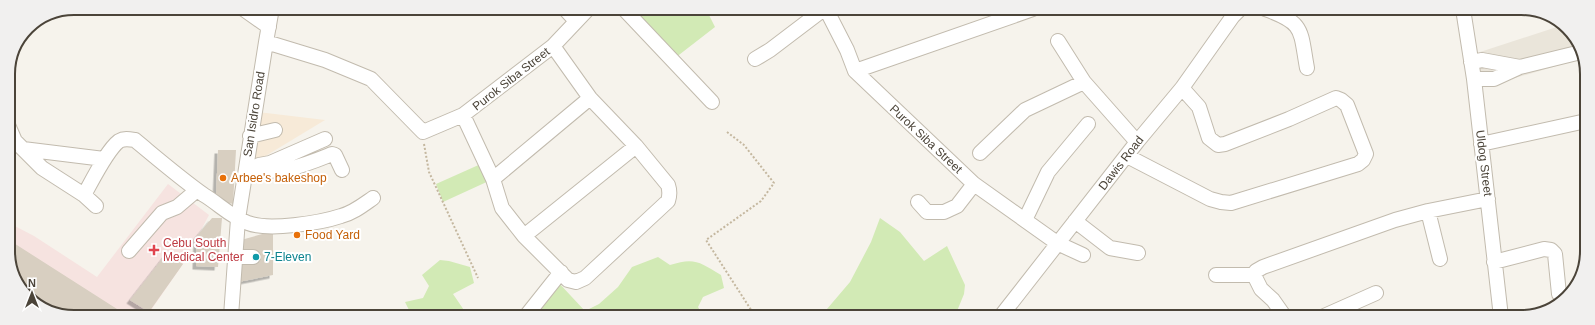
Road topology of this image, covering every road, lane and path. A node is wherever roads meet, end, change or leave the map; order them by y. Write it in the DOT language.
graph roads {
  1 [pos="252,15"];
  2 [pos="271,15"];
  3 [pos="570,15"];
  4 [pos="582,15"];
  5 [pos="630,15"];
  6 [pos="817,15"];
  7 [pos="828,15"];
  8 [pos="1016,15"];
  9 [pos="1229,15"];
  10 [pos="1281,15"];
  11 [pos="1464,15"];
  12 [pos="576,21"];
  13 [pos="269,27"];
  14 [pos="1058,41"];
  15 [pos="266,42"];
  16 [pos="553,46"];
  17 [pos="1577,53"];
  18 [pos="755,59"];
  19 [pos="1471,62"];
  20 [pos="1307,68"];
  21 [pos="1520,68"];
  22 [pos="855,72"];
  23 [pos="1474,79"];
  24 [pos="1084,82"];
  25 [pos="1182,88"];
  26 [pos="590,98"];
  27 [pos="712,102"];
  28 [pos="463,115"];
  29 [pos="1580,122"];
  30 [pos="1088,124"];
  31 [pos="275,130"];
  32 [pos="421,132"];
  33 [pos="727,132"];
  34 [pos="250,136"];
  35 [pos="325,139"];
  36 [pos="15,141"];
  37 [pos="1137,142"];
  38 [pos="1481,144"];
  39 [pos="636,146"];
  40 [pos="23,149"];
  41 [pos="980,153"];
  42 [pos="1127,156"];
  43 [pos="104,160"];
  44 [pos="250,166"];
  45 [pos="342,170"];
  46 [pos="493,179"];
  47 [pos="974,184"];
  48 [pos="197,190"];
  49 [pos="84,195"];
  50 [pos="373,198"];
  51 [pos="1488,199"];
  52 [pos="918,202"];
  53 [pos="96,206"];
  54 [pos="1428,211"];
  55 [pos="238,219"];
  56 [pos="1025,220"];
  57 [pos="1075,222"];
  58 [pos="524,236"];
  59 [pos="1057,243"];
  60 [pos="129,251"];
  61 [pos="1138,253"];
  62 [pos="1083,256"];
  63 [pos="235,257"];
  64 [pos="253,257"];
  65 [pos="1440,259"];
  66 [pos="1494,262"];
  67 [pos="561,272"];
  68 [pos="1216,275"];
  69 [pos="1254,275"];
  70 [pos="478,278"];
  71 [pos="1376,293"];
  72 [pos="1559,294"];
  73 [pos="231,310"];
  74 [pos="531,310"];
  75 [pos="752,310"];
  76 [pos="1006,310"];
  77 [pos="1280,310"];
  78 [pos="1338,310"];
  79 [pos="1499,310"];
  1 -- 13 [label="street"];
  2 -- 13 [label="street, San Isidro Road"];
  3 -- 12 [label="street"];
  4 -- 12 [label="street, Purok Siba Street"];
  5 -- 27 [label="street"];
  6 -- 18 [label="street"];
  7 -- 22 [label="street, Purok Siba Street"];
  8 -- 22 [label="street"];
  9 -- 25 [label="street, Dawis Road"];
  10 -- 20 [label="street"];
  11 -- 19 [label="street, Uldog Street"];
  12 -- 16 [label="street, Purok Siba Street"];
  13 -- 15 [label="street, San Isidro Road"];
  14 -- 24 [label="street"];
  15 -- 32 [label="street"];
  15 -- 34 [label="street, San Isidro Road"];
  16 -- 26 [label="street"];
  16 -- 28 [label="street, Purok Siba Street"];
  17 -- 21 [label="street"];
  19 -- 21 [label="street"];
  19 -- 23 [label="street, Uldog Street"];
  21 -- 23 [label="street"];
  22 -- 47 [label="street, Purok Siba Street"];
  23 -- 38 [label="street, Uldog Street"];
  24 -- 37 [label="street"];
  24 -- 41 [label="street"];
  25 -- 37 [label="street, Dawis Road"];
  25 -- 42 [label="street"];
  26 -- 39 [label="street"];
  26 -- 46 [label="street"];
  28 -- 32 [label="street, Purok Siba Street"];
  28 -- 46 [label="street"];
  29 -- 38 [label="street"];
  30 -- 56 [label="street"];
  31 -- 34 [label="street"];
  32 -- 70 [label="path"];
  33 -- 75 [label="path"];
  34 -- 44 [label="street, San Isidro Road"];
  35 -- 44 [label="street"];
  36 -- 40 [label="street"];
  37 -- 42 [label="street, Dawis Road"];
  38 -- 51 [label="street, Uldog Street"];
  39 -- 58 [label="street"];
  39 -- 67 [label="street"];
  40 -- 43 [label="street"];
  40 -- 49 [label="street"];
  42 -- 57 [label="street, Dawis Road"];
  43 -- 48 [label="street"];
  43 -- 49 [label="street"];
  44 -- 45 [label="street"];
  44 -- 55 [label="street, San Isidro Road"];
  46 -- 58 [label="street"];
  47 -- 52 [label="street"];
  47 -- 56 [label="street, Purok Siba Street"];
  48 -- 55 [label="street"];
  48 -- 60 [label="street"];
  49 -- 53 [label="street"];
  50 -- 55 [label="street"];
  51 -- 54 [label="street"];
  51 -- 66 [label="street, Uldog Street"];
  54 -- 65 [label="street"];
  54 -- 69 [label="street"];
  55 -- 63 [label="street, San Isidro Road"];
  56 -- 59 [label="street, Purok Siba Street"];
  57 -- 59 [label="street, Dawis Road"];
  57 -- 61 [label="street"];
  58 -- 67 [label="street"];
  59 -- 62 [label="street, Purok Siba Street"];
  59 -- 76 [label="street, Dawis Road"];
  63 -- 64 [label="street"];
  63 -- 73 [label="street, San Isidro Road"];
  66 -- 72 [label="street"];
  66 -- 79 [label="street, Uldog Street"];
  67 -- 74 [label="street"];
  68 -- 69 [label="street"];
  69 -- 77 [label="street"];
  71 -- 78 [label="street"];
}
